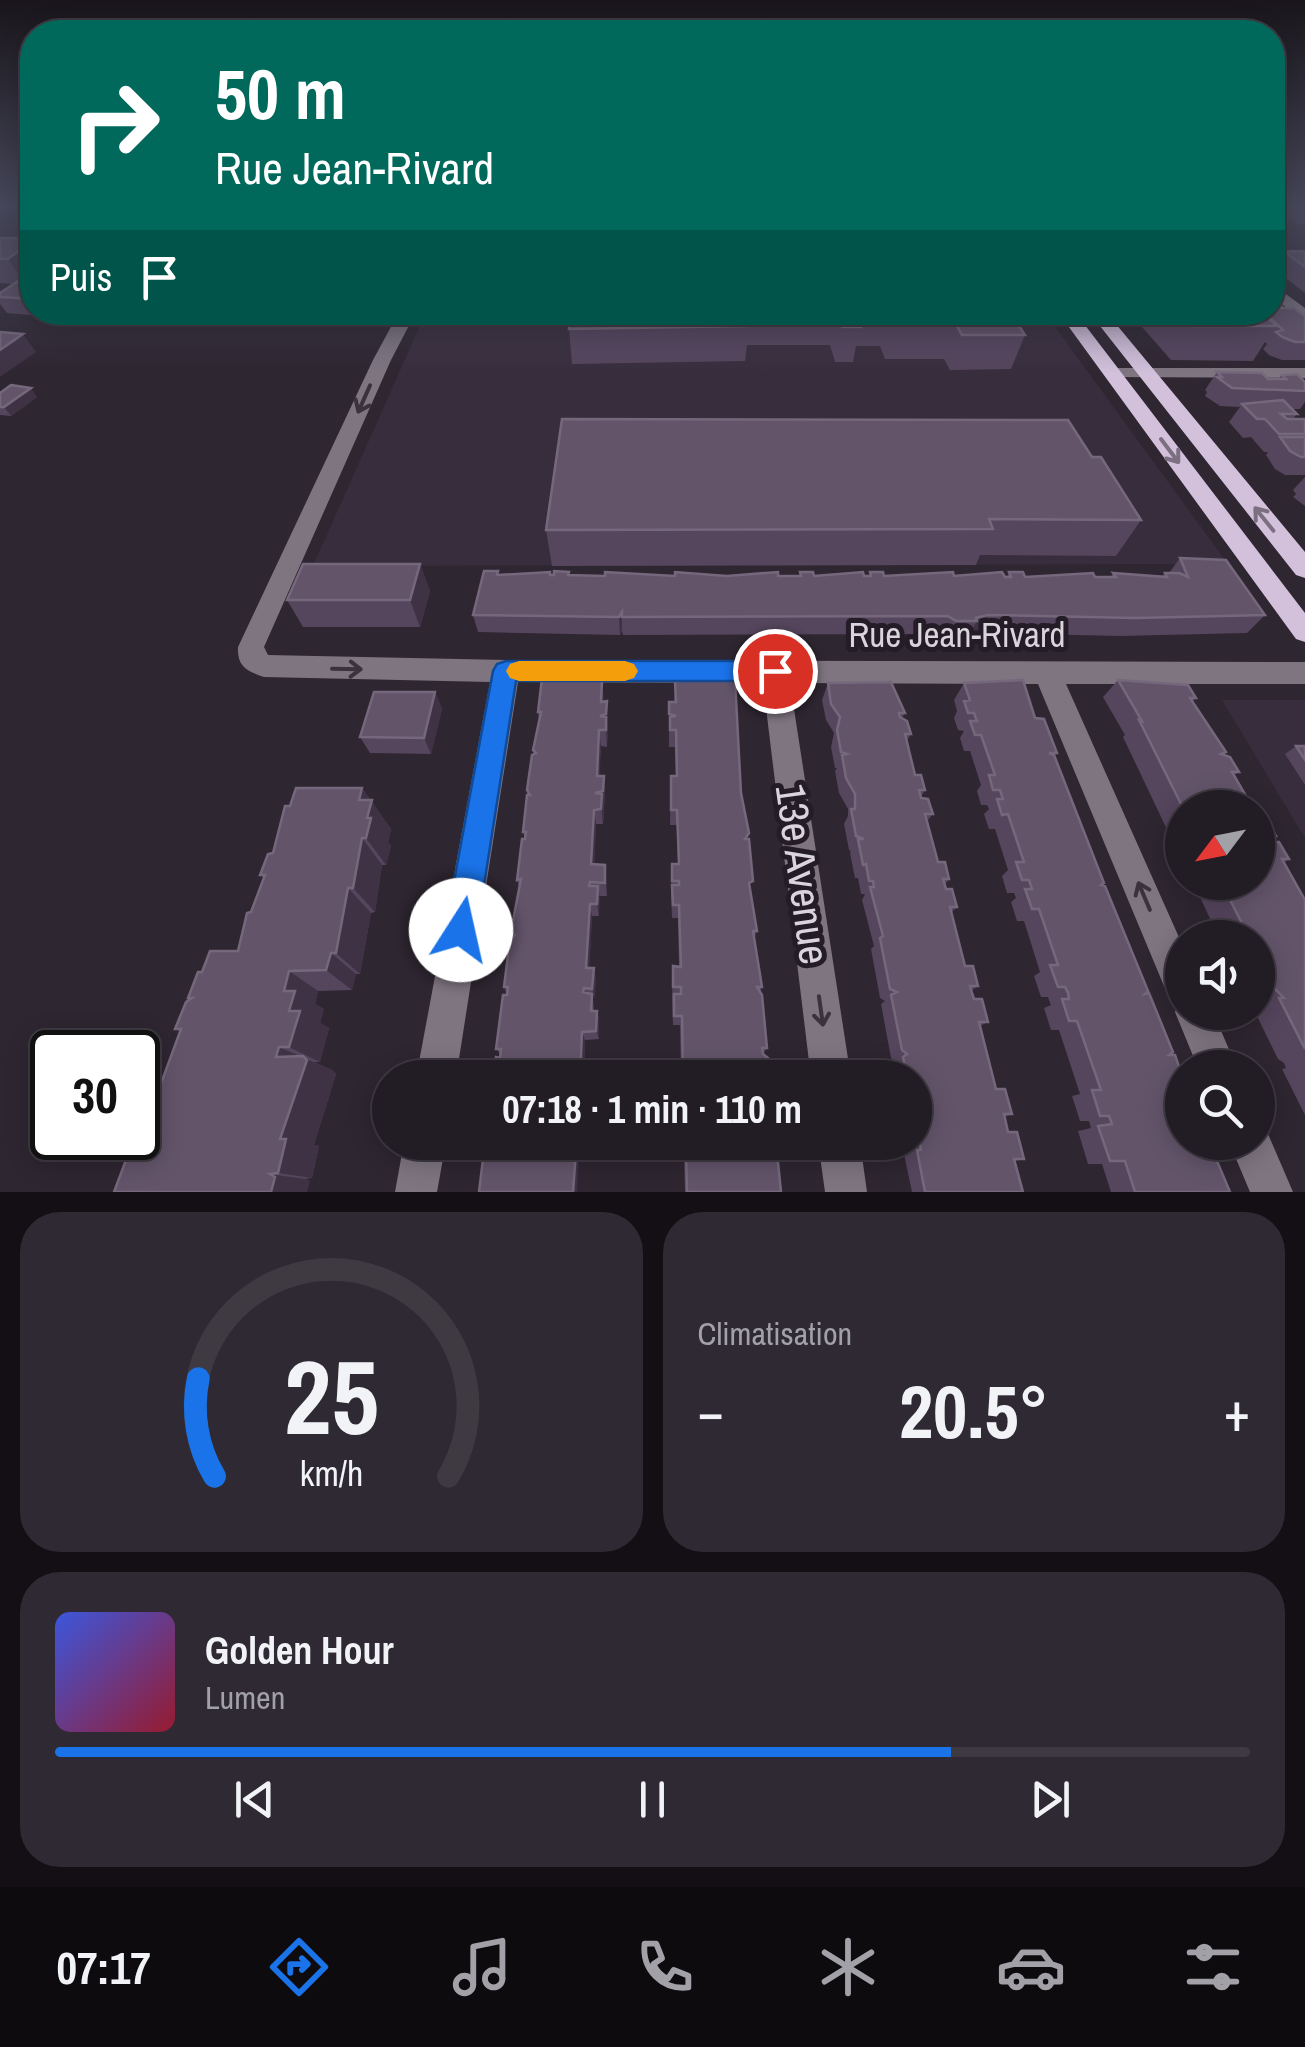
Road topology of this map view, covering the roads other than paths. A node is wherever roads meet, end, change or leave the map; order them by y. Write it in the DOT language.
graph roads {
  1 [pos="1285,300"];
  2 [pos="1305,316"];
  3 [pos="401,325"];
  4 [pos="1076,325"];
  5 [pos="1107,325"];
  6 [pos="1112,373"];
  7 [pos="1146,373"];
  8 [pos="1305,373"];
  9 [pos="1305,569"];
  10 [pos="1305,632"];
  11 [pos="506,671"];
  12 [pos="775,671"];
  13 [pos="1047,672"];
  14 [pos="1305,673"];
  15 [pos="1165,946"];
  16 [pos="439,1060"];
  17 [pos="828,1060"];
  18 [pos="422,1160"];
  19 [pos="842,1160"];
  20 [pos="1258,1160"];
  21 [pos="416,1192"];
  22 [pos="846,1192"];
  23 [pos="1272,1192"];
  1 -- 2 [label="street"];
  3 -- 11 [label="street, Rue Jean-Rivard, one-way"];
  4 -- 6 [label="main road"];
  5 -- 7 [label="main road"];
  6 -- 7 [label="street"];
  6 -- 10 [label="main road, one-way"];
  7 -- 8 [label="street"];
  9 -- 7 [label="main road, one-way"];
  11 -- 12 [label="street, Rue Jean-Rivard"];
  11 -- 16 [label="street"];
  12 -- 13 [label="street, Rue Jean-Rivard"];
  12 -- 17 [label="street, 13e Avenue, one-way"];
  13 -- 14 [label="street, Rue Jean-Rivard"];
  15 -- 13 [label="street, one-way"];
  18 -- 21 [label="street"];
  19 -- 22 [label="street"];
  20 -- 23 [label="street"];
}
